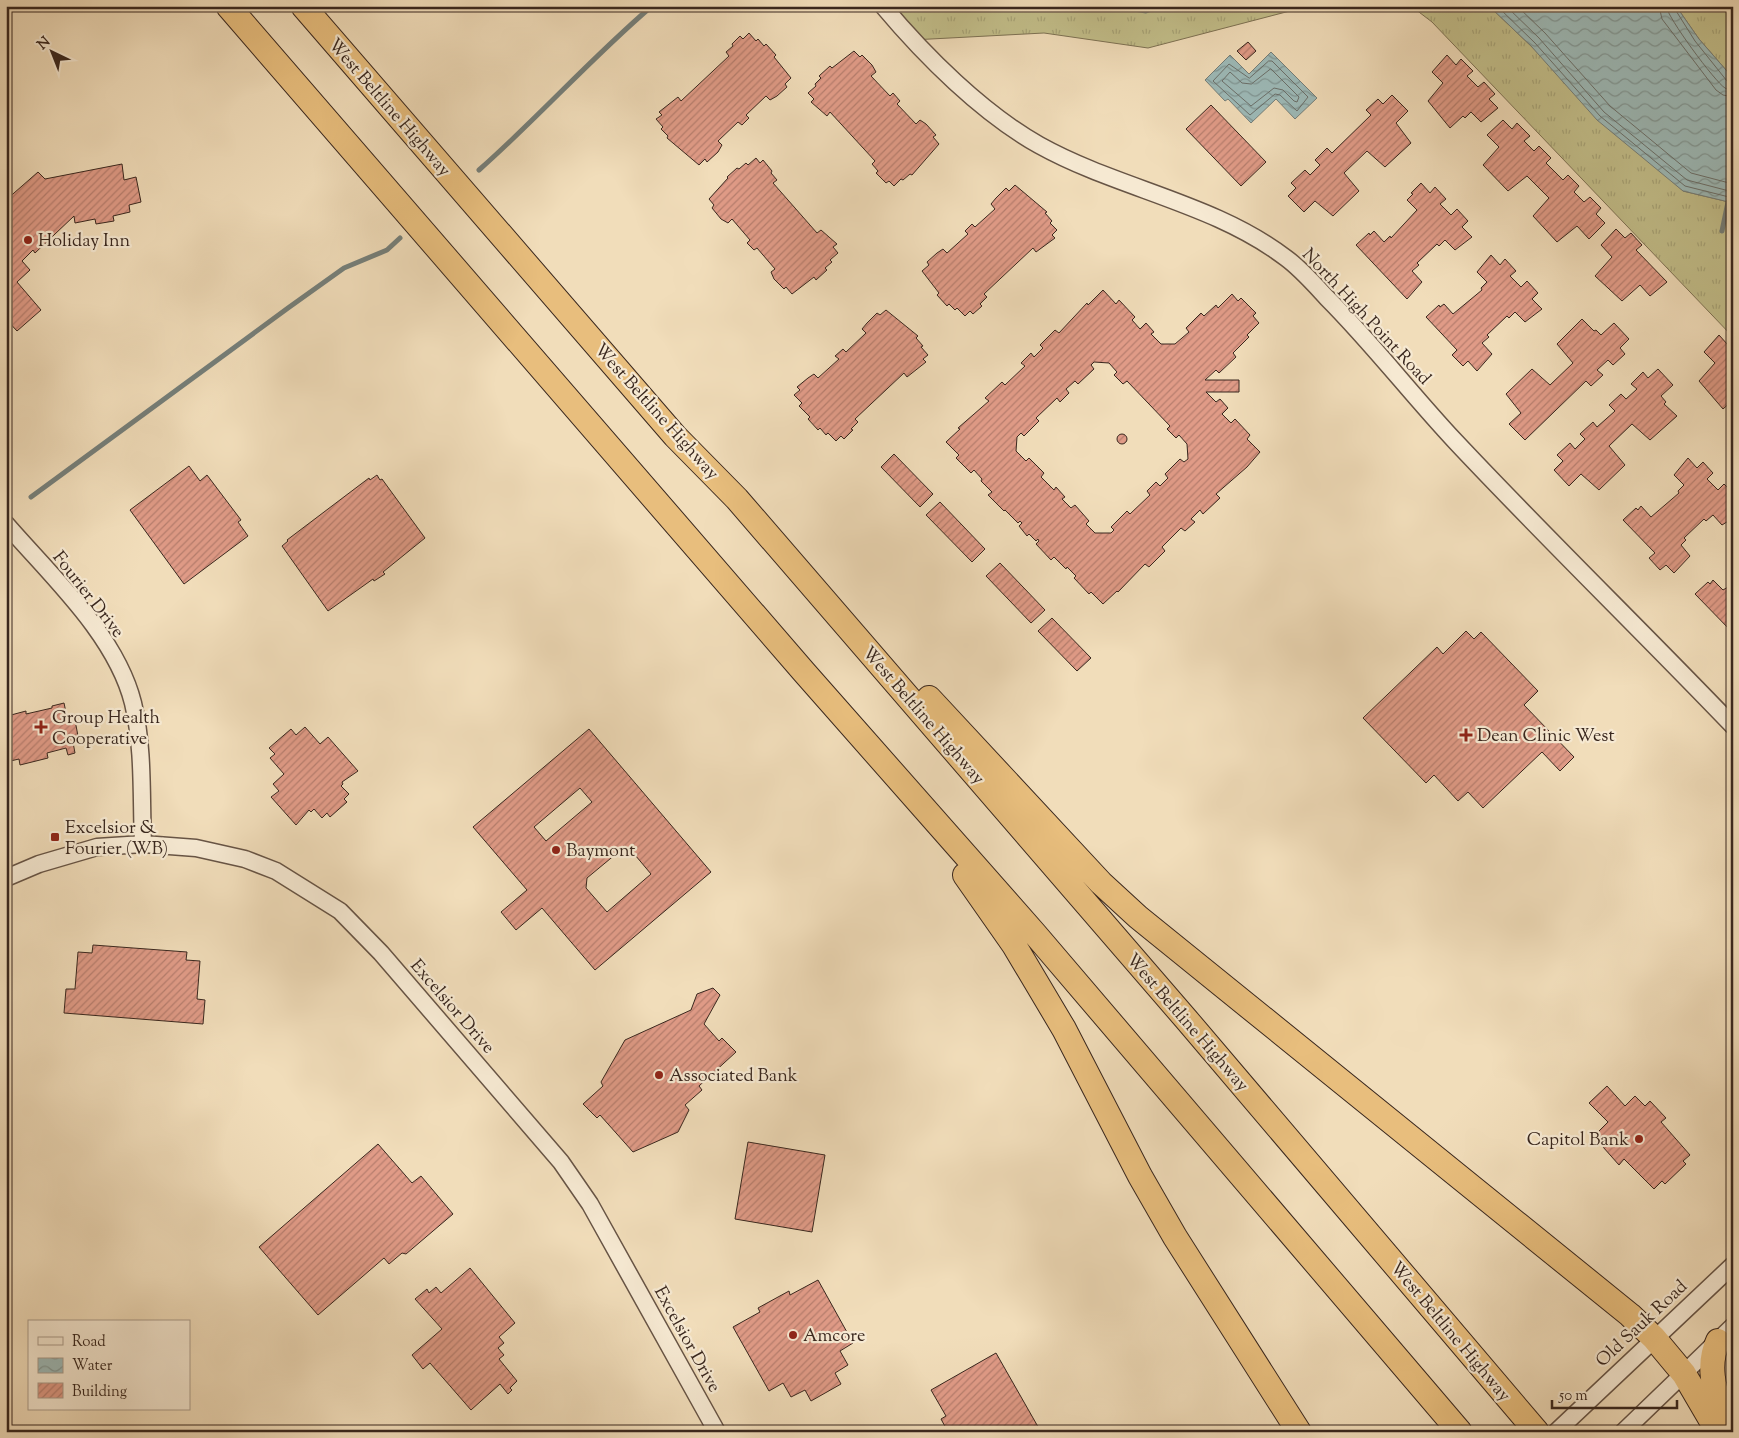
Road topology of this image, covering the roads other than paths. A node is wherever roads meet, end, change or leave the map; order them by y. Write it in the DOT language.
graph roads {
  1 [pos="228,6"];
  2 [pos="304,6"];
  3 [pos="883,6"];
  4 [pos="737,499"];
  5 [pos="6,524"];
  6 [pos="804,672"];
  7 [pos="1733,726"];
  8 [pos="143,844"];
  9 [pos="6,878"];
  10 [pos="1733,1264"];
  11 [pos="1725,1333"];
  12 [pos="1654,1338"];
  13 [pos="1684,1374"];
  14 [pos="717,1432"];
  15 [pos="1299,1432"];
  16 [pos="1460,1432"];
  17 [pos="1537,1432"];
  18 [pos="1556,1432"];
  19 [pos="1622,1432"];
  20 [pos="1718,1432"];
  21 [pos="1727,1432"];
  1 -- 6 [label="highway"];
  2 -- 4 [label="highway, West Beltline Highway"];
  3 -- 7 [label="street, North High Point Road"];
  4 -- 12 [label="highway"];
  4 -- 17 [label="highway, West Beltline Highway"];
  5 -- 8 [label="street, Fourier Drive"];
  6 -- 15 [label="highway"];
  6 -- 16 [label="highway"];
  8 -- 9 [label="street, Excelsior Drive"];
  8 -- 14 [label="street, Excelsior Drive"];
  10 -- 12 [label="street, Old Sauk Road"];
  11 -- 13 [label="street"];
  11 -- 21 [label="highway"];
  12 -- 13 [label="highway"];
  12 -- 18 [label="street, Old Sauk Road"];
  13 -- 19 [label="street"];
  13 -- 20 [label="highway"];
}
